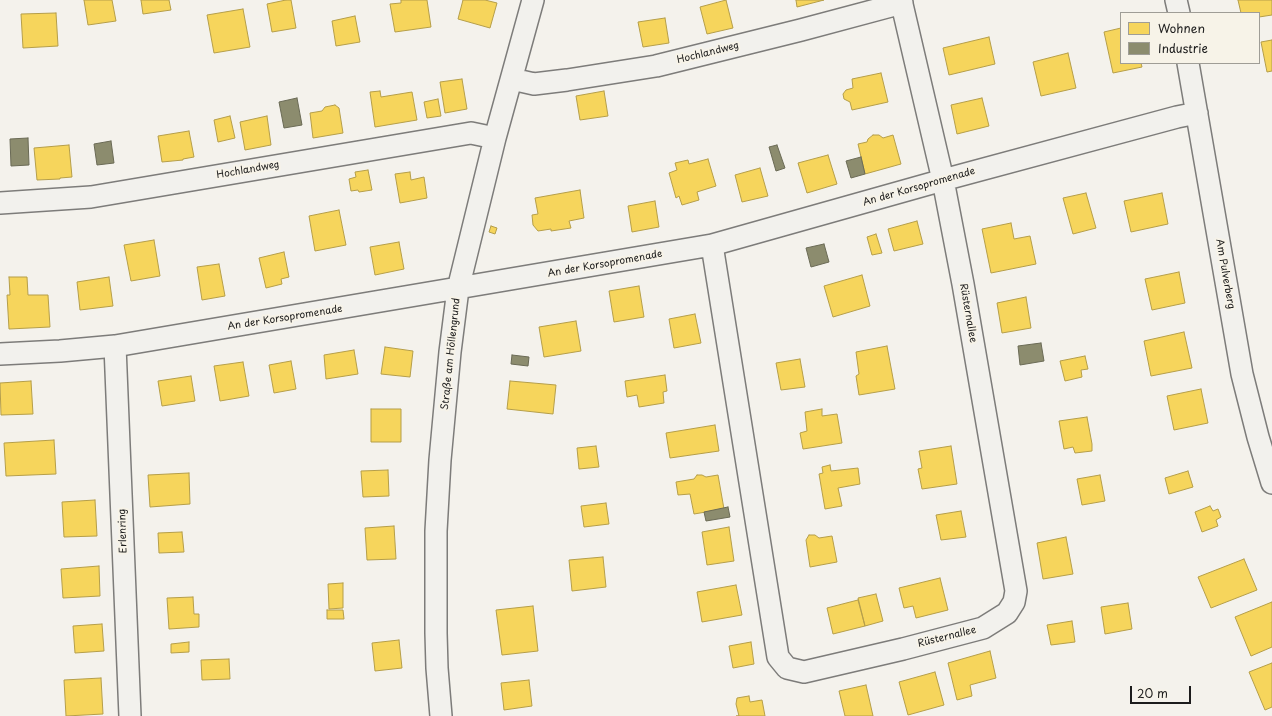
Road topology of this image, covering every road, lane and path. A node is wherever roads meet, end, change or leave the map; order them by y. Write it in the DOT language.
graph roads {
  1 [pos="533,0"];
  2 [pos="1176,0"];
  3 [pos="902,2"];
  4 [pos="1179,12"];
  5 [pos="1188,64"];
  6 [pos="512,79"];
  7 [pos="1197,113"];
  8 [pos="495,138"];
  9 [pos="943,180"];
  10 [pos="0,203"];
  11 [pos="712,246"];
  12 [pos="458,289"];
  13 [pos="116,346"];
  14 [pos="0,354"];
  15 [pos="1272,483"];
  16 [pos="130,716"];
  17 [pos="441,716"];
  1 -- 6 [label="street, Straße am Höllengrund"];
  2 -- 4 [label="street"];
  3 -- 6 [label="street, Hochlandweg"];
  3 -- 9 [label="street, Rüsternallee"];
  5 -- 7 [label="street, Am Pulverberg"];
  6 -- 8 [label="street, Straße am Höllengrund"];
  7 -- 9 [label="street, An der Korsopromenade"];
  7 -- 15 [label="street, Am Pulverberg"];
  8 -- 10 [label="street, Hochlandweg"];
  8 -- 12 [label="street, Straße am Höllengrund"];
  9 -- 11 [label="street, An der Korsopromenade"];
  9 -- 11 [label="street, Rüsternallee"];
  11 -- 12 [label="street, An der Korsopromenade"];
  12 -- 13 [label="street, An der Korsopromenade"];
  12 -- 17 [label="street, Straße am Höllengrund"];
  13 -- 14 [label="street, An der Korsopromenade"];
  13 -- 16 [label="street, Erlenring"];
}
